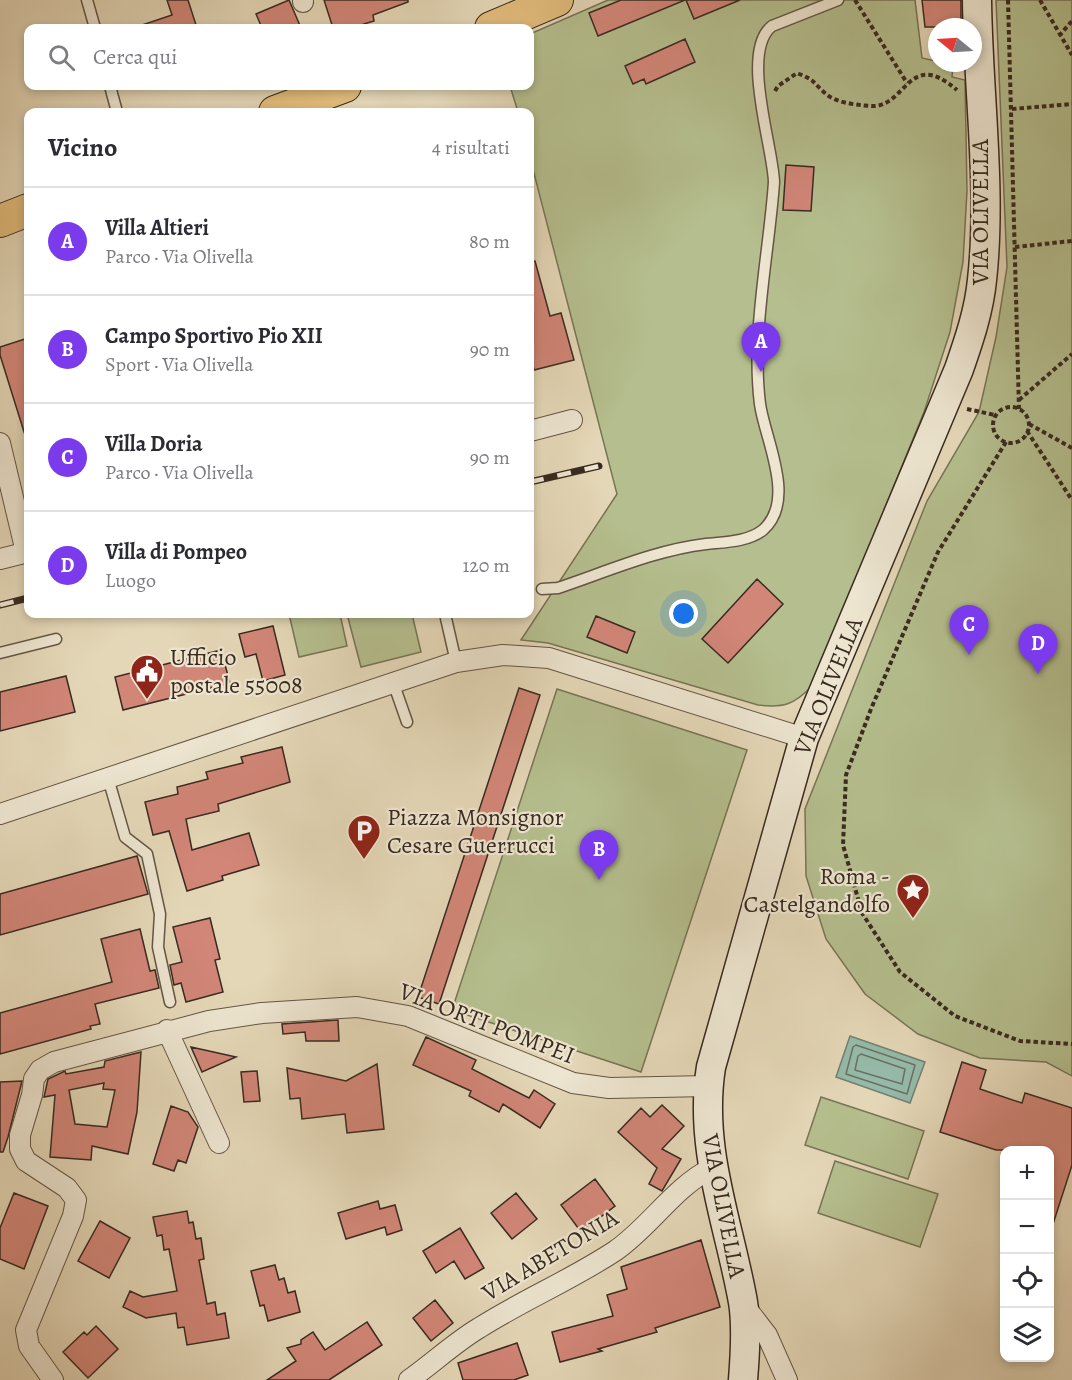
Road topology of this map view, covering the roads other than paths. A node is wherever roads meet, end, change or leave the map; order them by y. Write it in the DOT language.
graph roads {
  1 [pos="87,0"];
  2 [pos="557,0"];
  3 [pos="838,0"];
  4 [pos="977,0"];
  5 [pos="94,24"];
  6 [pos="500,24"];
  7 [pos="111,90"];
  8 [pos="334,90"];
  9 [pos="116,108"];
  10 [pos="286,108"];
  11 [pos="24,212"];
  12 [pos="0,221"];
  13 [pos="572,420"];
  14 [pos="534,430"];
  15 [pos="0,443"];
  16 [pos="24,540"];
  17 [pos="24,553"];
  18 [pos="0,559"];
  19 [pos="542,589"];
  20 [pos="446,618"];
  21 [pos="56,639"];
  22 [pos="0,653"];
  23 [pos="456,662"];
  24 [pos="393,682"];
  25 [pos="407,722"];
  26 [pos="804,738"];
  27 [pos="108,778"];
  28 [pos="0,814"];
  29 [pos="170,1002"];
  30 [pos="167,1030"];
  31 [pos="708,1086"];
  32 [pos="219,1143"];
  33 [pos="712,1168"];
  34 [pos="743,1304"];
  35 [pos="739,1374"];
  36 [pos="53,1380"];
  37 [pos="409,1380"];
  38 [pos="787,1380"];
  1 -- 5 [label="lane"];
  2 -- 6 [label="main road"];
  3 -- 19 [label="lane"];
  4 -- 26 [label="main road, VIA OLIVELLA"];
  7 -- 9 [label="lane"];
  8 -- 10 [label="main road"];
  11 -- 12 [label="main road"];
  13 -- 14 [label="street"];
  15 -- 16 [label="street"];
  17 -- 18 [label="street"];
  20 -- 23 [label="lane"];
  21 -- 22 [label="lane"];
  23 -- 24 [label="street"];
  23 -- 26 [label="street"];
  24 -- 25 [label="lane"];
  24 -- 27 [label="street"];
  26 -- 31 [label="main road, VIA OLIVELLA"];
  27 -- 28 [label="street"];
  27 -- 29 [label="lane"];
  30 -- 31 [label="street, VIA ORTI POMPEI"];
  30 -- 32 [label="street"];
  30 -- 36 [label="street, VIA ORTI POMPEI"];
  31 -- 33 [label="main road, VIA OLIVELLA"];
  33 -- 34 [label="main road, VIA OLIVELLA"];
  33 -- 37 [label="street, VIA ABETONIA"];
  34 -- 35 [label="main road, VIA OLIVELLA"];
  34 -- 38 [label="street"];
}
